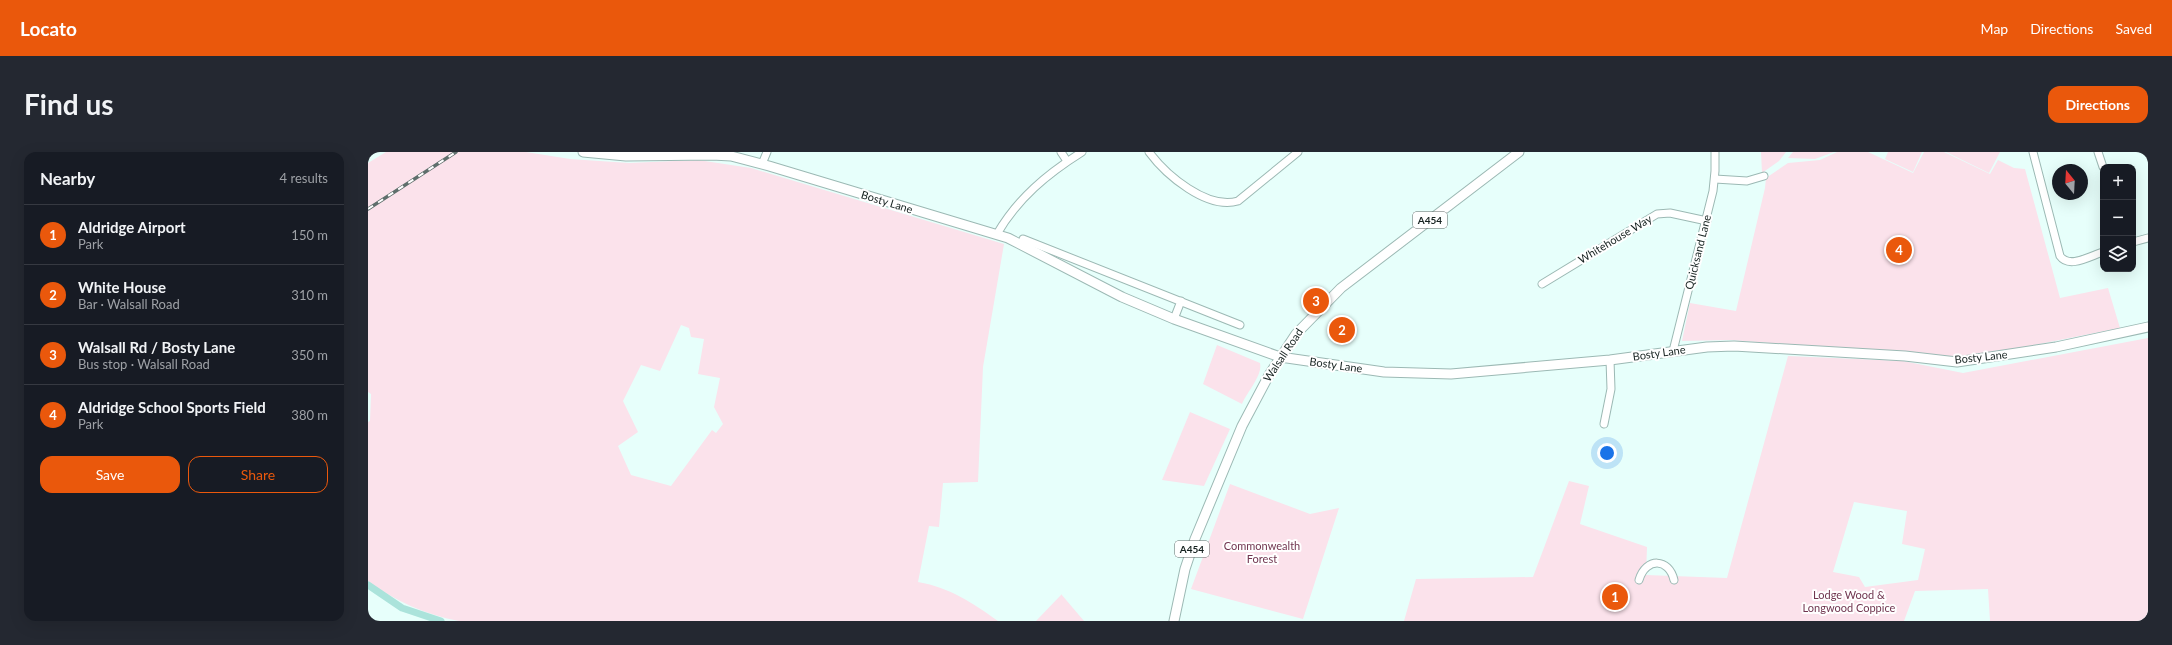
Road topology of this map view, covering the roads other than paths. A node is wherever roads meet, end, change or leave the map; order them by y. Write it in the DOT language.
graph roads {
  1 [pos="583,152"];
  2 [pos="767,152"];
  3 [pos="1061,152"];
  4 [pos="1082,152"];
  5 [pos="1149,152"];
  6 [pos="1298,152"];
  7 [pos="1519,152"];
  8 [pos="1715,152"];
  9 [pos="2033,152"];
  10 [pos="2098,152"];
  11 [pos="698,153"];
  12 [pos="1067,162"];
  13 [pos="762,164"];
  14 [pos="2102,164"];
  15 [pos="1764,176"];
  16 [pos="1715,179"];
  17 [pos="1706,221"];
  18 [pos="997,234"];
  19 [pos="2148,238"];
  20 [pos="1023,239"];
  21 [pos="2136,241"];
  22 [pos="2100,253"];
  23 [pos="1551,278"];
  24 [pos="1542,284"];
  25 [pos="1553,286"];
  26 [pos="1181,301"];
  27 [pos="1174,318"];
  28 [pos="1240,325"];
  29 [pos="2148,327"];
  30 [pos="1673,351"];
  31 [pos="1280,357"];
  32 [pos="1610,360"];
  33 [pos="1604,424"];
  34 [pos="1639,580"];
  35 [pos="1674,580"];
  36 [pos="1174,621"];
  1 -- 11 [label="main road, Bosty Lane"];
  2 -- 13 [label="street"];
  3 -- 12 [label="street"];
  4 -- 12 [label="street"];
  5 -- 6 [label="street"];
  7 -- 31 [label="main road, Walsall Road / A454"];
  8 -- 16 [label="street, Quicksand Lane"];
  9 -- 22 [label="street"];
  10 -- 14 [label="street"];
  11 -- 13 [label="main road, Bosty Lane"];
  12 -- 18 [label="street"];
  13 -- 18 [label="main road, Bosty Lane"];
  15 -- 16 [label="street"];
  16 -- 17 [label="street, Quicksand Lane"];
  17 -- 23 [label="street, Whitehouse Way"];
  17 -- 30 [label="street, Quicksand Lane"];
  18 -- 27 [label="main road, Bosty Lane"];
  19 -- 21 [label="street"];
  20 -- 26 [label="street"];
  23 -- 24 [label="street, Whitehouse Way"];
  23 -- 25 [label="street"];
  26 -- 27 [label="street"];
  26 -- 28 [label="street"];
  27 -- 31 [label="main road, Bosty Lane"];
  29 -- 30 [label="main road, Bosty Lane"];
  30 -- 32 [label="main road, Bosty Lane"];
  31 -- 32 [label="main road, Bosty Lane"];
  31 -- 36 [label="main road, Walsall Road / A454"];
  32 -- 33 [label="street"];
  34 -- 35 [label="street"];
}
